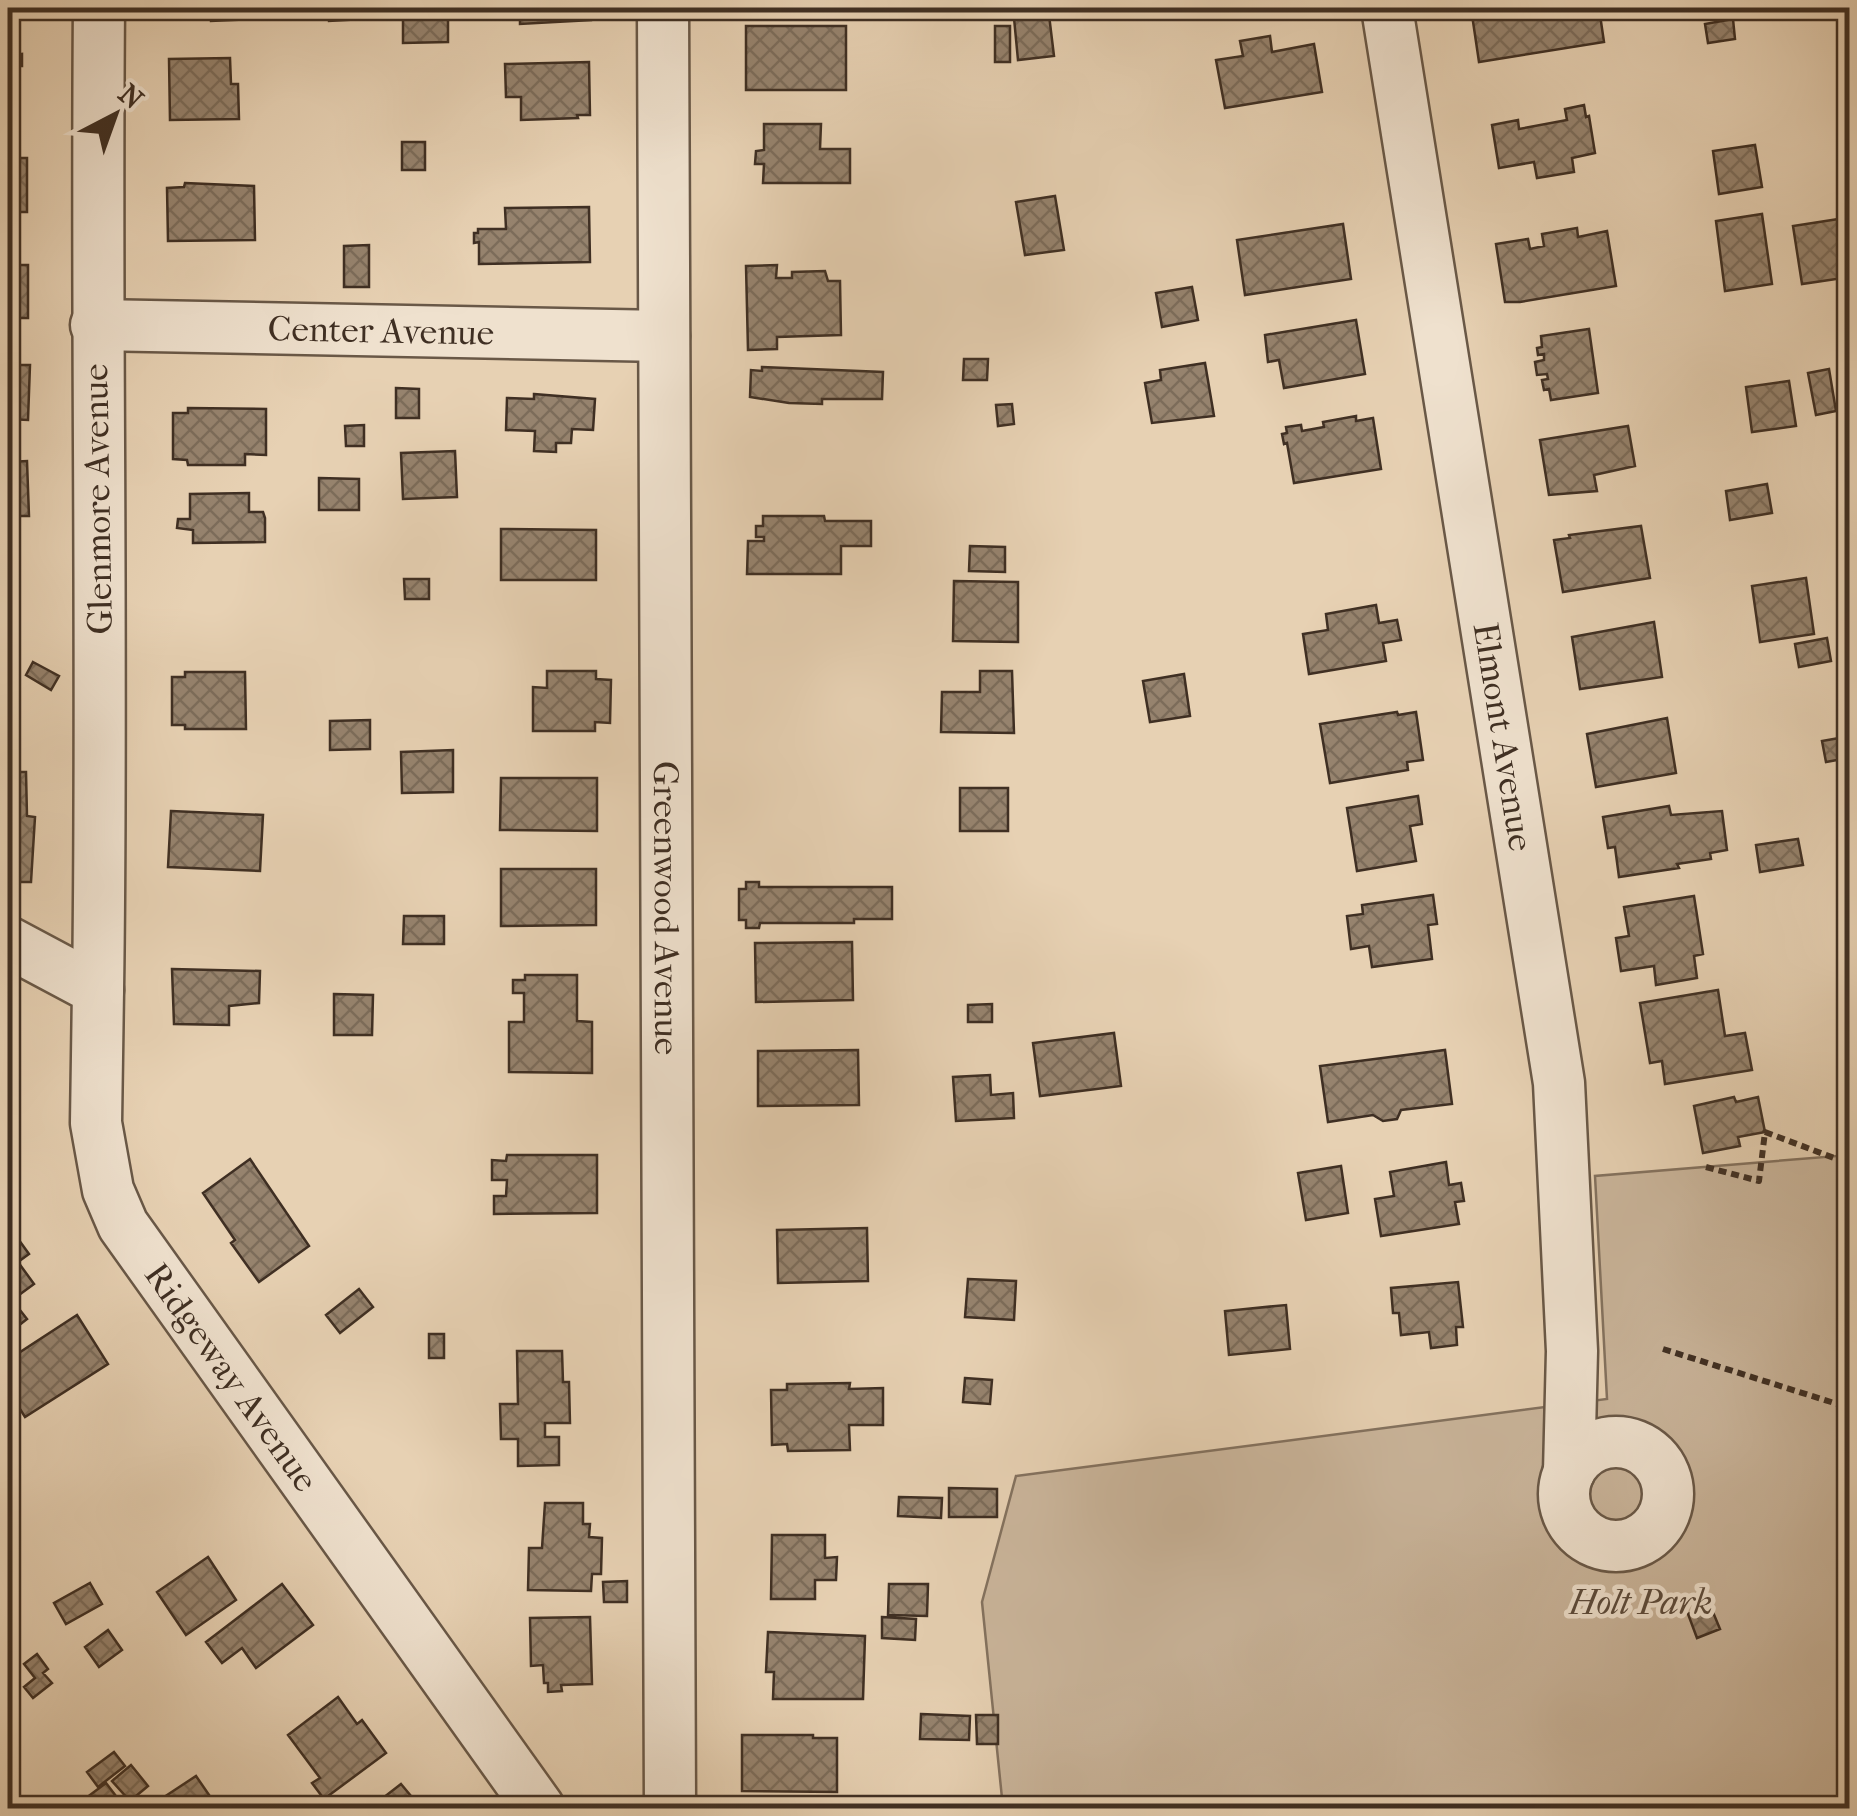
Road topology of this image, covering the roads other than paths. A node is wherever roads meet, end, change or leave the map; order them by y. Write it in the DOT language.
graph roads {
  1 [pos="99,8"];
  2 [pos="663,8"];
  3 [pos="1387,8"];
  4 [pos="96,324"];
  5 [pos="664,336"];
  6 [pos="8,942"];
  7 [pos="98,990"];
  8 [pos="1570,1472"];
  9 [pos="539,1808"];
  10 [pos="670,1808"];
  1 -- 4 [label="street, Glenmore Avenue"];
  2 -- 5 [label="street, Greenwood Avenue"];
  3 -- 8 [label="street, Elmont Avenue"];
  4 -- 5 [label="street, Center Avenue"];
  4 -- 7 [label="street, Glenmore Avenue"];
  5 -- 10 [label="street, Greenwood Avenue"];
  6 -- 7 [label="street"];
  7 -- 9 [label="street, Ridgeway Avenue"];
}
